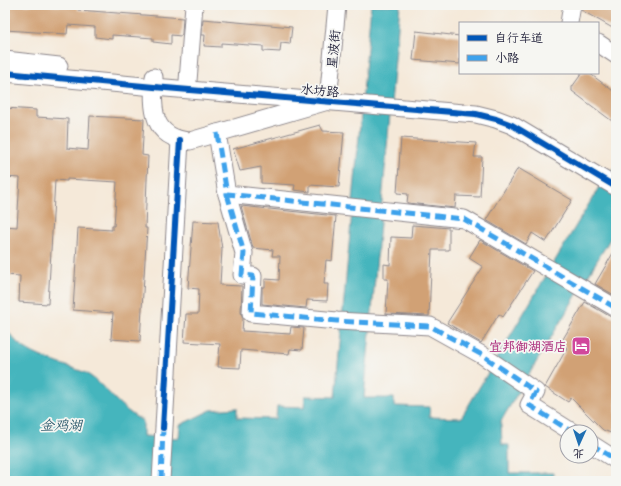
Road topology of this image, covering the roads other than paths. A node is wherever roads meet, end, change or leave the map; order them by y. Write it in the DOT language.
graph roads {
  1 [pos="194,5"];
  2 [pos="337,5"];
  3 [pos="572,5"];
  4 [pos="569,22"];
  5 [pos="599,44"];
  6 [pos="616,55"];
  7 [pos="5,60"];
  8 [pos="5,73"];
  9 [pos="188,81"];
  10 [pos="154,82"];
  11 [pos="329,97"];
  12 [pos="217,133"];
  13 [pos="180,140"];
  14 [pos="606,173"];
  15 [pos="616,187"];
  16 [pos="227,194"];
  17 [pos="616,308"];
  18 [pos="559,424"];
  19 [pos="599,449"];
  20 [pos="616,460"];
  21 [pos="161,481"];
  1 -- 9 [label="street"];
  2 -- 11 [label="street, 星波街"];
  3 -- 4 [label="street"];
  5 -- 6 [label="street"];
  7 -- 10 [label="street, 水坊路"];
  8 -- 10 [label="street, 水坊路"];
  9 -- 10 [label="street, 水坊路"];
  9 -- 11 [label="street, 水坊路"];
  10 -- 11 [label="street, 水坊路"];
  10 -- 13 [label="street"];
  11 -- 12 [label="street"];
  11 -- 14 [label="street, 水坊路"];
  12 -- 13 [label="street"];
  12 -- 16 [label="street"];
  13 -- 21 [label="street"];
  14 -- 15 [label="street, 水坊路"];
  16 -- 17 [label="street"];
  16 -- 18 [label="street"];
  19 -- 20 [label="street"];
}
